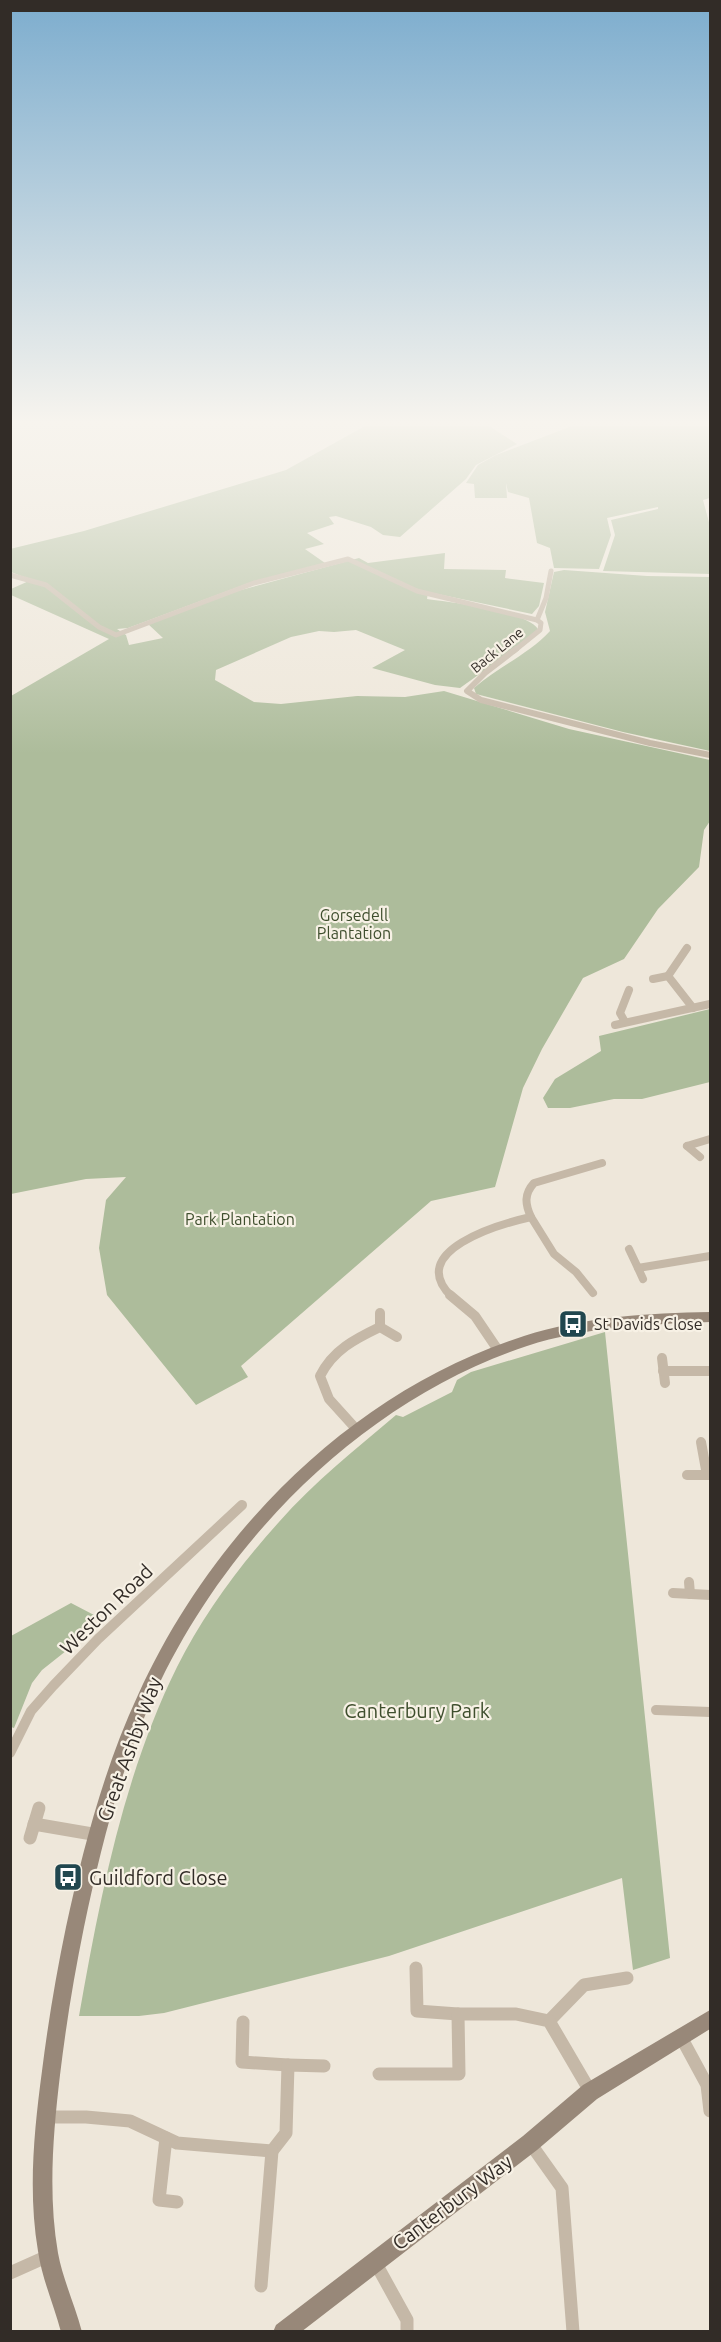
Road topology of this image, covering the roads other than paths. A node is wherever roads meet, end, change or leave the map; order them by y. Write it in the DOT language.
graph roads {
  1 [pos="551,570"];
  2 [pos="10,575"];
  3 [pos="537,620"];
  4 [pos="711,756"];
  5 [pos="687,948"];
  6 [pos="668,976"];
  7 [pos="653,979"];
  8 [pos="629,990"];
  9 [pos="711,1004"];
  10 [pos="693,1008"];
  11 [pos="624,1022"];
  12 [pos="615,1025"];
  13 [pos="711,1139"];
  14 [pos="700,1157"];
  15 [pos="602,1163"];
  16 [pos="531,1217"];
  17 [pos="629,1249"];
  18 [pos="711,1257"];
  19 [pos="638,1268"];
  20 [pos="643,1279"];
  21 [pos="593,1293"];
  22 [pos="380,1312"];
  23 [pos="711,1317"];
  24 [pos="380,1327"];
  25 [pos="397,1338"];
  26 [pos="498,1350"];
  27 [pos="662,1358"];
  28 [pos="663,1371"];
  29 [pos="711,1371"];
  30 [pos="665,1383"];
  31 [pos="357,1430"];
  32 [pos="701,1442"];
  33 [pos="687,1475"];
  34 [pos="709,1475"];
  35 [pos="242,1505"];
  36 [pos="689,1582"];
  37 [pos="673,1593"];
  38 [pos="690,1594"];
  39 [pos="711,1595"];
  40 [pos="656,1710"];
  41 [pos="710,1713"];
  42 [pos="10,1752"];
  43 [pos="39,1808"];
  44 [pos="34,1824"];
  45 [pos="98,1835"];
  46 [pos="30,1838"];
  47 [pos="416,1968"];
  48 [pos="627,1978"];
  49 [pos="458,2014"];
  50 [pos="711,2019"];
  51 [pos="549,2021"];
  52 [pos="243,2022"];
  53 [pos="681,2036"];
  54 [pos="288,2065"];
  55 [pos="324,2066"];
  56 [pos="380,2074"];
  57 [pos="590,2092"];
  58 [pos="711,2111"];
  59 [pos="45,2117"];
  60 [pos="166,2138"];
  61 [pos="530,2143"];
  62 [pos="272,2151"];
  63 [pos="177,2202"];
  64 [pos="49,2255"];
  65 [pos="374,2262"];
  66 [pos="10,2273"];
  67 [pos="261,2286"];
  68 [pos="73,2331"];
  69 [pos="283,2331"];
  70 [pos="407,2331"];
  71 [pos="573,2331"];
  1 -- 3 [label="street"];
  2 -- 3 [label="street, Back Lane"];
  3 -- 4 [label="street, Back Lane"];
  5 -- 6 [label="street"];
  6 -- 7 [label="street"];
  6 -- 10 [label="street"];
  8 -- 11 [label="street"];
  9 -- 10 [label="street"];
  10 -- 11 [label="street"];
  11 -- 12 [label="street"];
  13 -- 14 [label="street"];
  15 -- 16 [label="street"];
  16 -- 21 [label="street"];
  16 -- 26 [label="street"];
  17 -- 19 [label="street"];
  18 -- 19 [label="street"];
  19 -- 20 [label="street"];
  22 -- 24 [label="street"];
  23 -- 26 [label="street, Great Ashby Way"];
  24 -- 25 [label="street"];
  24 -- 31 [label="street"];
  26 -- 31 [label="street, Great Ashby Way"];
  27 -- 28 [label="street"];
  28 -- 29 [label="street"];
  28 -- 30 [label="street"];
  31 -- 45 [label="street, Great Ashby Way"];
  32 -- 34 [label="street"];
  33 -- 34 [label="street"];
  35 -- 42 [label="street, Weston Road"];
  36 -- 38 [label="street"];
  37 -- 38 [label="street"];
  38 -- 39 [label="street"];
  40 -- 41 [label="street"];
  43 -- 44 [label="street"];
  44 -- 45 [label="street"];
  44 -- 46 [label="street"];
  45 -- 59 [label="street, Great Ashby Way"];
  47 -- 49 [label="street"];
  48 -- 51 [label="street"];
  49 -- 51 [label="street"];
  49 -- 56 [label="street"];
  50 -- 53 [label="street, Canterbury Way"];
  51 -- 57 [label="street"];
  52 -- 54 [label="street"];
  53 -- 57 [label="street, Canterbury Way"];
  53 -- 58 [label="street"];
  54 -- 55 [label="street"];
  54 -- 62 [label="street"];
  57 -- 61 [label="street, Canterbury Way"];
  59 -- 60 [label="street"];
  59 -- 64 [label="street, Great Ashby Way"];
  60 -- 62 [label="street"];
  60 -- 63 [label="street"];
  61 -- 65 [label="street, Canterbury Way"];
  61 -- 71 [label="street"];
  62 -- 67 [label="street"];
  64 -- 66 [label="street"];
  64 -- 68 [label="street, Great Ashby Way"];
  65 -- 69 [label="street, Canterbury Way"];
  65 -- 70 [label="street"];
}
